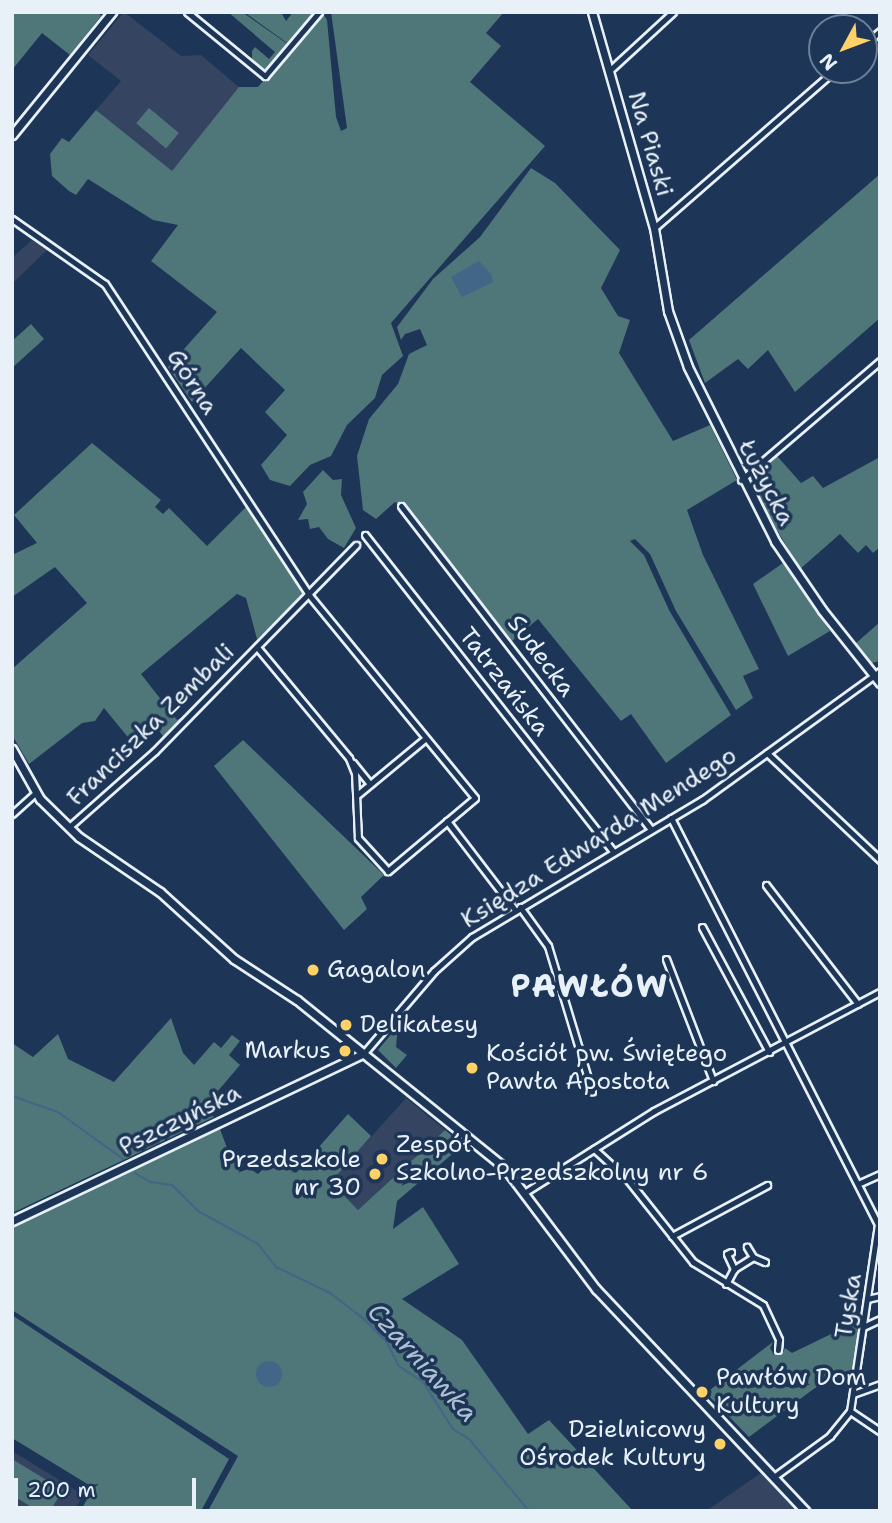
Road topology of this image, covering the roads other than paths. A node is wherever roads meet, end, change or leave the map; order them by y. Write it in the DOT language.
graph roads {
  1 [pos="112,12"];
  2 [pos="187,12"];
  3 [pos="319,12"];
  4 [pos="592,12"];
  5 [pos="673,12"];
  6 [pos="609,71"];
  7 [pos="819,84"];
  8 [pos="12,135"];
  9 [pos="12,219"];
  10 [pos="654,228"];
  11 [pos="663,288"];
  12 [pos="880,361"];
  13 [pos="741,480"];
  14 [pos="401,506"];
  15 [pos="365,535"];
  16 [pos="356,545"];
  17 [pos="309,595"];
  18 [pos="257,647"];
  19 [pos="876,673"];
  20 [pos="880,683"];
  21 [pos="426,738"];
  22 [pos="12,749"];
  23 [pos="768,753"];
  24 [pos="349,758"];
  25 [pos="370,784"];
  26 [pos="35,793"];
  27 [pos="357,795"];
  28 [pos="12,814"];
  29 [pos="671,818"];
  30 [pos="447,821"];
  31 [pos="69,827"];
  32 [pos="651,830"];
  33 [pos="614,852"];
  34 [pos="880,860"];
  35 [pos="766,885"];
  36 [pos="518,908"];
  37 [pos="702,927"];
  38 [pos="666,960"];
  39 [pos="880,992"];
  40 [pos="858,1004"];
  41 [pos="788,1043"];
  42 [pos="364,1052"];
  43 [pos="769,1052"];
  44 [pos="713,1080"];
  45 [pos="592,1092"];
  46 [pos="594,1149"];
  47 [pos="880,1174"];
  48 [pos="860,1183"];
  49 [pos="767,1185"];
  50 [pos="524,1193"];
  51 [pos="12,1221"];
  52 [pos="672,1236"];
  53 [pos="747,1247"];
  54 [pos="731,1252"];
  55 [pos="753,1257"];
  56 [pos="765,1262"];
  57 [pos="734,1269"];
  58 [pos="726,1284"];
  59 [pos="880,1296"];
  60 [pos="867,1299"];
  61 [pos="880,1319"];
  62 [pos="863,1327"];
  63 [pos="778,1350"];
  64 [pos="880,1384"];
  65 [pos="853,1394"];
  66 [pos="850,1411"];
  67 [pos="880,1431"];
  68 [pos="775,1476"];
  69 [pos="806,1511"];
  1 -- 8 [label="street"];
  2 -- 3 [label="street"];
  4 -- 6 [label="street, Na Piaski"];
  5 -- 6 [label="street"];
  6 -- 10 [label="street, Na Piaski"];
  7 -- 10 [label="street"];
  9 -- 17 [label="street, Górna"];
  10 -- 11 [label="street, Na Piaski"];
  11 -- 13 [label="street, Łużycka"];
  12 -- 13 [label="street"];
  13 -- 19 [label="street, Łużycka"];
  14 -- 32 [label="street, Sudecka"];
  15 -- 33 [label="street, Tatrzańska"];
  16 -- 17 [label="street, Franciszka Zembali"];
  17 -- 18 [label="street, Franciszka Zembali"];
  17 -- 21 [label="street, Górna"];
  18 -- 24 [label="street, Franciszka Zembali"];
  18 -- 31 [label="street, Franciszka Zembali"];
  19 -- 20 [label="street, Łużycka"];
  19 -- 23 [label="street, Księdza Edwarda Mendego"];
  21 -- 25 [label="street"];
  21 -- 30 [label="street, Górna"];
  22 -- 26 [label="street"];
  23 -- 29 [label="street, Księdza Edwarda Mendego"];
  23 -- 34 [label="street"];
  24 -- 25 [label="street, Franciszka Zembali"];
  24 -- 27 [label="street, Franciszka Zembali"];
  25 -- 27 [label="street"];
  26 -- 28 [label="street"];
  26 -- 31 [label="street"];
  27 -- 30 [label="street, Franciszka Zembali"];
  29 -- 32 [label="street, Księdza Edwarda Mendego"];
  29 -- 41 [label="street, Tyska"];
  30 -- 36 [label="street"];
  31 -- 42 [label="street"];
  32 -- 33 [label="street, Księdza Edwarda Mendego"];
  33 -- 36 [label="street, Księdza Edwarda Mendego"];
  35 -- 40 [label="street"];
  36 -- 42 [label="street, Księdza Edwarda Mendego"];
  36 -- 45 [label="street"];
  37 -- 43 [label="street"];
  38 -- 44 [label="street"];
  39 -- 40 [label="street"];
  40 -- 41 [label="street"];
  41 -- 43 [label="street"];
  41 -- 48 [label="street, Tyska"];
  42 -- 50 [label="street"];
  42 -- 51 [label="street, Pszczyńska"];
  43 -- 44 [label="street"];
  44 -- 46 [label="street"];
  46 -- 50 [label="street"];
  46 -- 52 [label="street"];
  47 -- 48 [label="street"];
  48 -- 60 [label="street, Tyska"];
  49 -- 52 [label="street"];
  50 -- 68 [label="street"];
  52 -- 58 [label="street"];
  53 -- 55 [label="street"];
  54 -- 57 [label="street"];
  55 -- 56 [label="street"];
  55 -- 57 [label="street"];
  57 -- 58 [label="street"];
  58 -- 63 [label="street"];
  59 -- 60 [label="street"];
  60 -- 62 [label="street, Tyska"];
  61 -- 62 [label="street"];
  62 -- 65 [label="street, Tyska"];
  64 -- 65 [label="street"];
  65 -- 66 [label="street, Tyska"];
  66 -- 67 [label="street"];
  66 -- 68 [label="street, Tyska"];
  68 -- 69 [label="street"];
}
